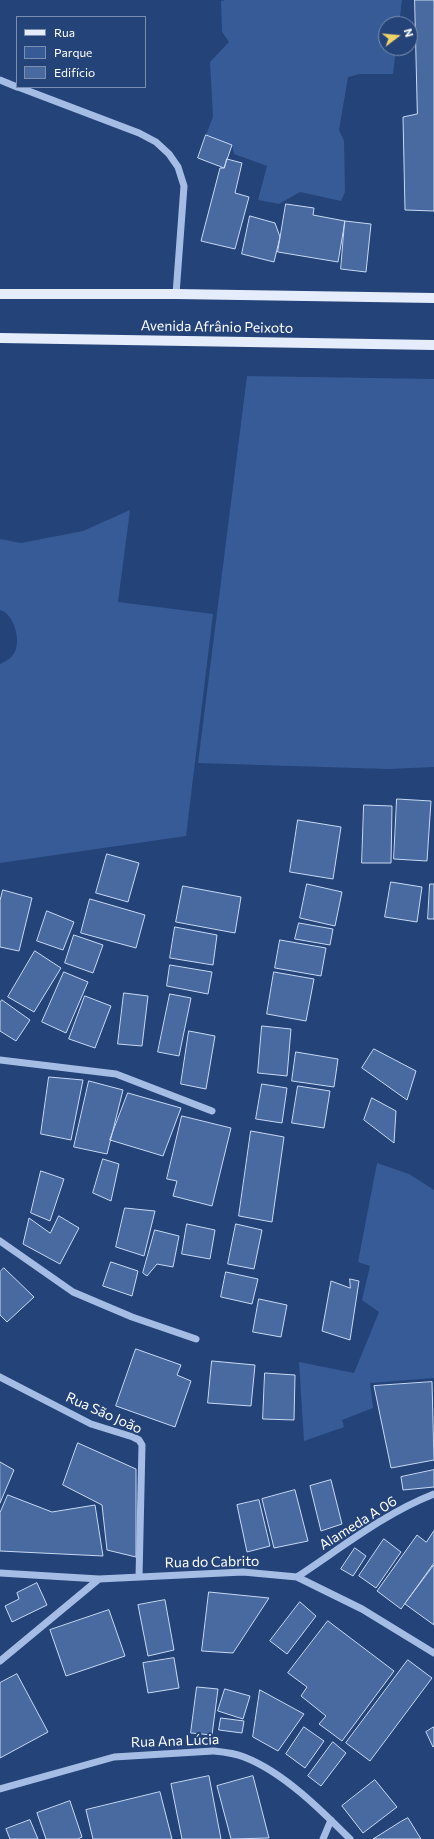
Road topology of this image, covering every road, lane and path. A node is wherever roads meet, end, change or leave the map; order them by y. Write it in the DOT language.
graph roads {
  1 [pos="0,80"];
  2 [pos="16,86"];
  3 [pos="21,88"];
  4 [pos="0,294"];
  5 [pos="176,294"];
  6 [pos="434,298"];
  7 [pos="0,338"];
  8 [pos="434,345"];
  9 [pos="0,1060"];
  10 [pos="212,1111"];
  11 [pos="0,1241"];
  12 [pos="196,1339"];
  13 [pos="0,1377"];
  14 [pos="434,1494"];
  15 [pos="0,1573"];
  16 [pos="139,1577"];
  17 [pos="297,1577"];
  18 [pos="99,1579"];
  19 [pos="434,1653"];
  20 [pos="0,1661"];
  21 [pos="0,1789"];
  22 [pos="331,1820"];
  23 [pos="323,1839"];
  24 [pos="350,1839"];
  1 -- 2 [label="street"];
  3 -- 5 [label="street"];
  4 -- 5 [label="main road"];
  5 -- 6 [label="main road"];
  7 -- 8 [label="main road, Avenida Afrânio Peixoto"];
  9 -- 10 [label="street"];
  11 -- 12 [label="street"];
  13 -- 16 [label="street, Rua São João"];
  14 -- 17 [label="street, Alameda A 06"];
  15 -- 18 [label="street, Rua do Cabrito"];
  16 -- 17 [label="street, Rua do Cabrito"];
  16 -- 18 [label="street, Rua do Cabrito"];
  17 -- 19 [label="street, Rua do Cabrito"];
  18 -- 20 [label="street"];
  21 -- 22 [label="street, Rua Ana Lúcia"];
  22 -- 23 [label="street"];
  22 -- 24 [label="street, Rua Ana Lúcia"];
}
